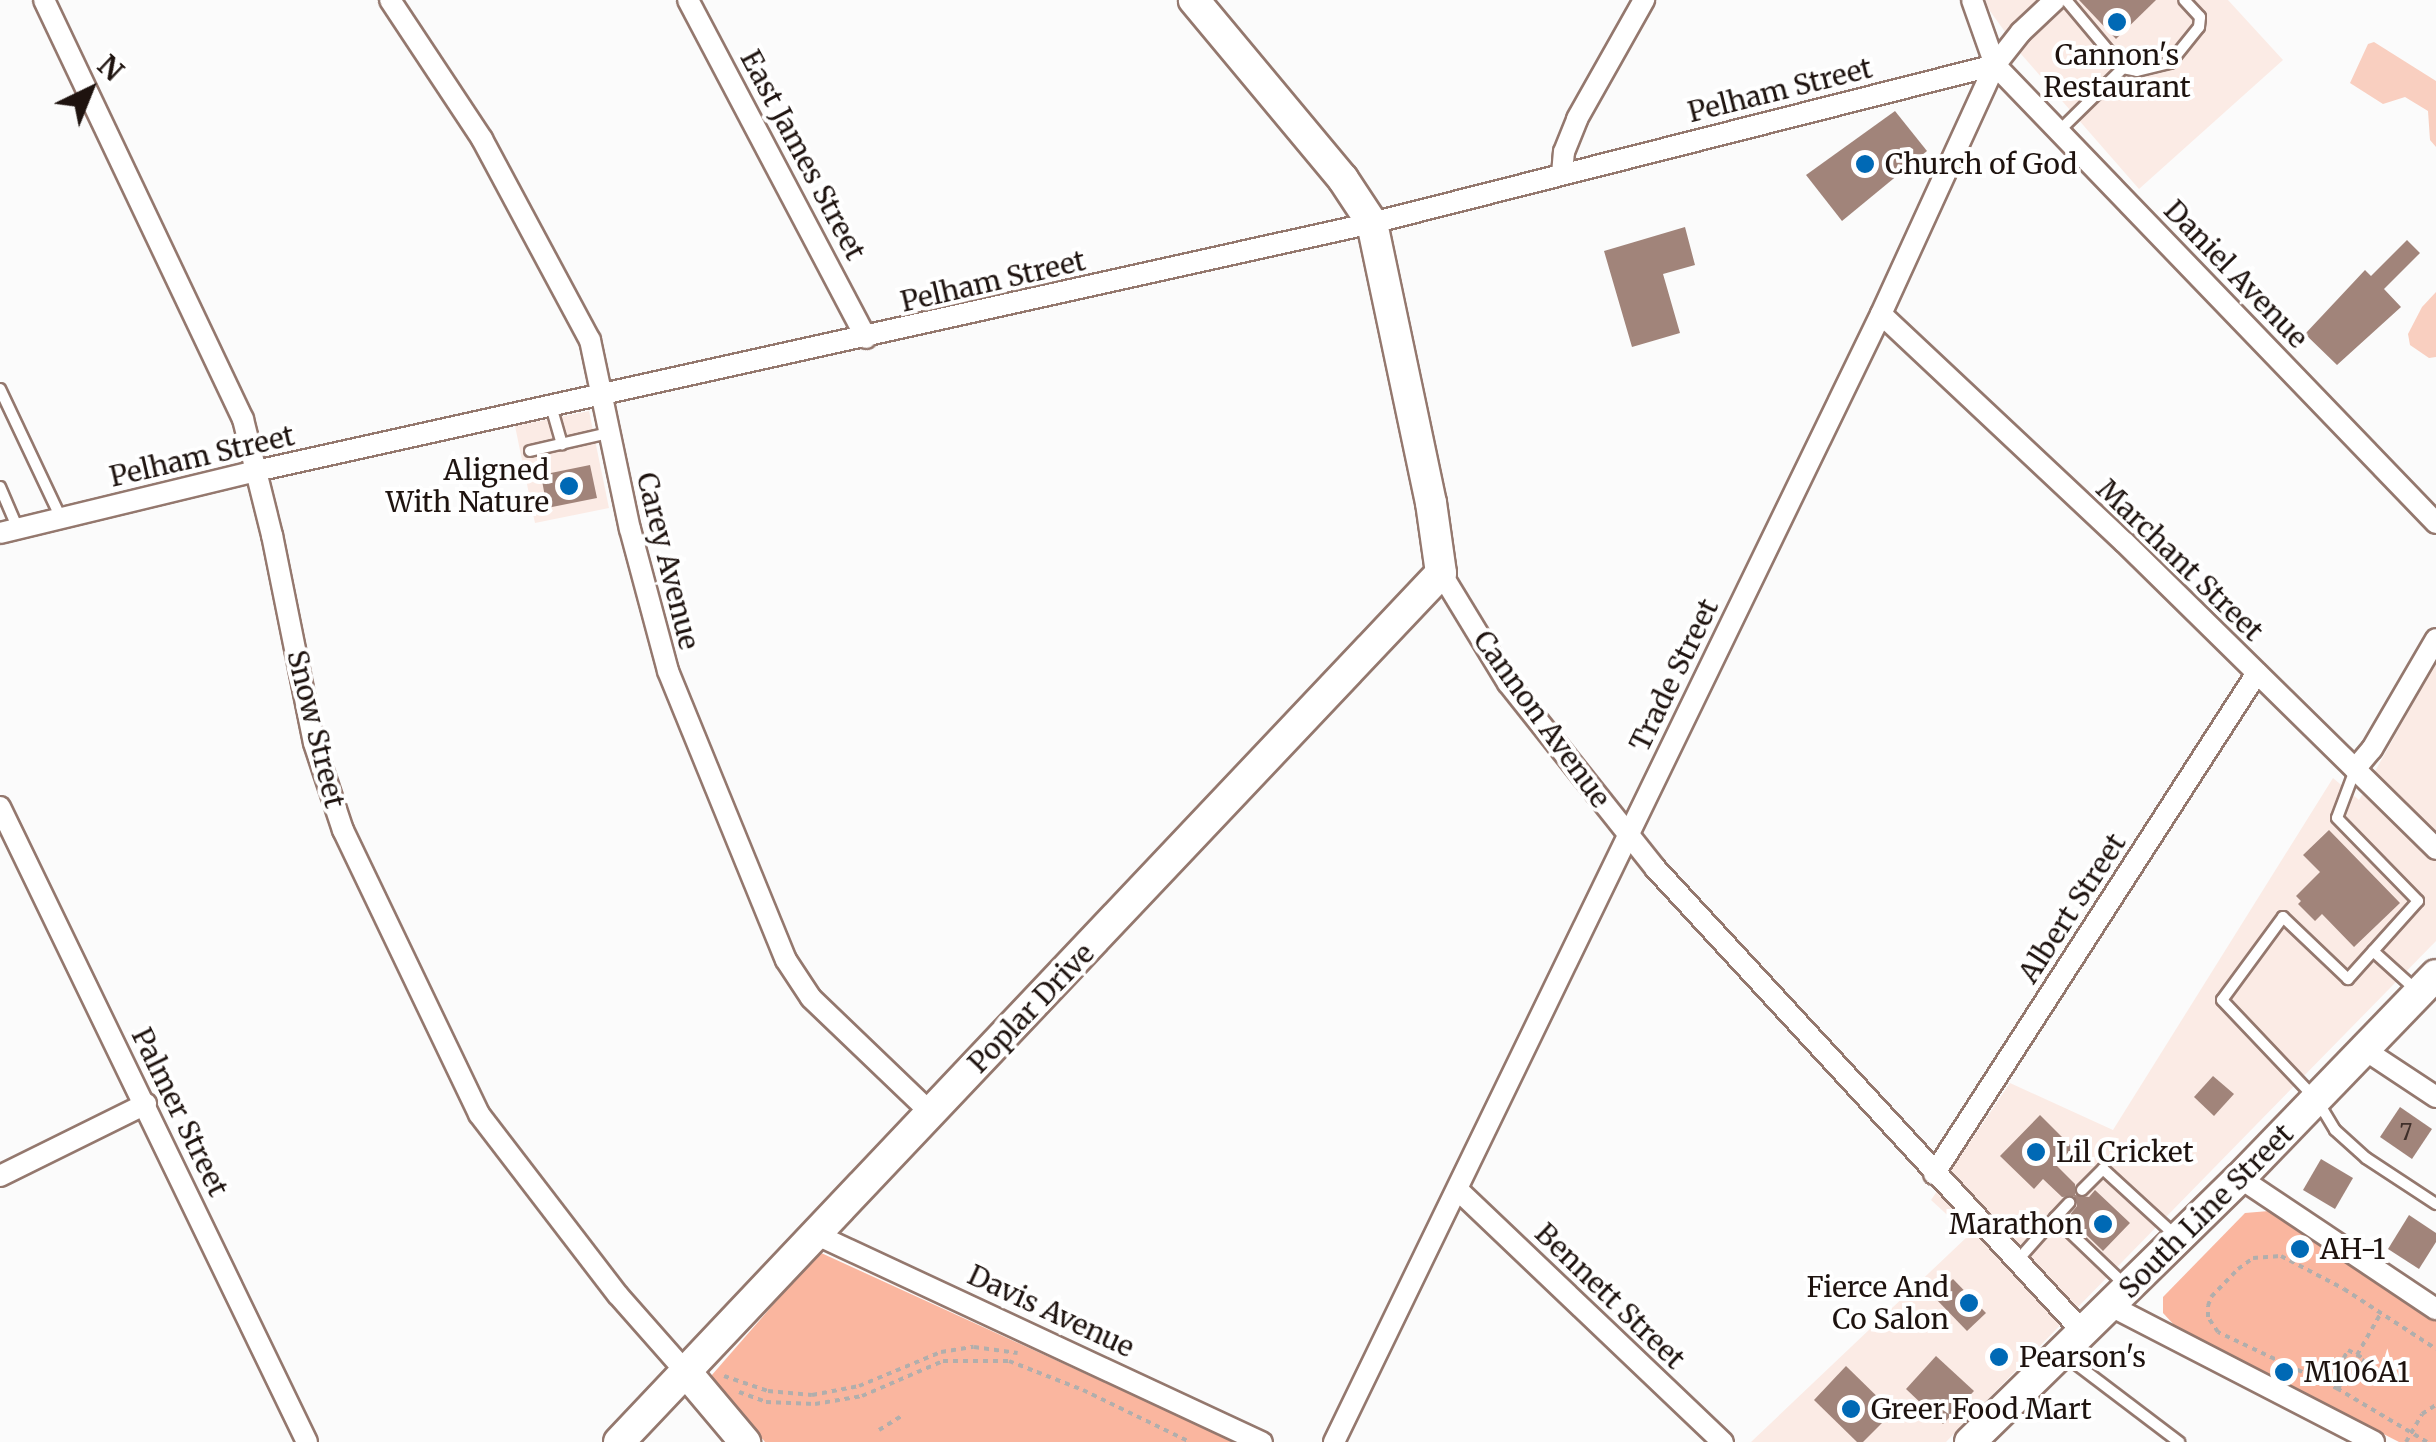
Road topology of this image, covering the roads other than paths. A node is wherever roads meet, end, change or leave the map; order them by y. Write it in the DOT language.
graph roads {
  1 [pos="44,0"];
  2 [pos="390,0"];
  3 [pos="688,0"];
  4 [pos="1194,0"];
  5 [pos="1644,0"];
  6 [pos="1972,0"];
  7 [pos="2056,0"];
  8 [pos="2066,0"];
  9 [pos="2184,0"];
  10 [pos="1995,65"];
  11 [pos="2123,68"];
  12 [pos="2059,131"];
  13 [pos="1562,174"];
  14 [pos="1372,223"];
  15 [pos="1881,314"];
  16 [pos="866,338"];
  17 [pos="0,389"];
  18 [pos="601,395"];
  19 [pos="550,406"];
  20 [pos="608,434"];
  21 [pos="562,444"];
  22 [pos="530,451"];
  23 [pos="256,471"];
  24 [pos="0,487"];
  25 [pos="61,518"];
  26 [pos="2436,523"];
  27 [pos="9,531"];
  28 [pos="1441,573"];
  29 [pos="2436,639"];
  30 [pos="2257,673"];
  31 [pos="2355,769"];
  32 [pos="0,807"];
  33 [pos="1627,833"];
  34 [pos="2436,849"];
  35 [pos="2373,951"];
  36 [pos="2431,981"];
  37 [pos="2365,1050"];
  38 [pos="2436,1097"];
  39 [pos="2317,1100"];
  40 [pos="146,1104"];
  41 [pos="930,1113"];
  42 [pos="1934,1174"];
  43 [pos="0,1176"];
  44 [pos="2240,1178"];
  45 [pos="1458,1190"];
  46 [pos="2082,1190"];
  47 [pos="2068,1204"];
  48 [pos="2436,1204"];
  49 [pos="2055,1218"];
  50 [pos="815,1234"];
  51 [pos="2179,1239"];
  52 [pos="2017,1262"];
  53 [pos="2120,1298"];
  54 [pos="2436,1310"];
  55 [pos="2073,1343"];
  56 [pos="686,1372"];
  57 [pos="307,1442"];
  58 [pos="619,1442"];
  59 [pos="745,1442"];
  60 [pos="1262,1442"];
  61 [pos="1334,1442"];
  62 [pos="1723,1442"];
  63 [pos="1971,1442"];
  64 [pos="2179,1442"];
  65 [pos="2374,1442"];
  1 -- 23 [label="street, Snow Street"];
  2 -- 18 [label="street, Carey Avenue"];
  3 -- 16 [label="street, East James Street"];
  4 -- 14 [label="street, Cannon Avenue"];
  5 -- 13 [label="street"];
  6 -- 10 [label="street"];
  7 -- 10 [label="street, Trade Street"];
  8 -- 11 [label="lane"];
  9 -- 11 [label="lane"];
  10 -- 12 [label="street, Daniel Avenue"];
  10 -- 13 [label="street, Pelham Street"];
  10 -- 15 [label="street, Trade Street"];
  11 -- 12 [label="lane"];
  12 -- 26 [label="street, Daniel Avenue"];
  13 -- 14 [label="street, Pelham Street"];
  14 -- 16 [label="street, Pelham Street"];
  14 -- 28 [label="street, Cannon Avenue"];
  15 -- 30 [label="street, Marchant Street"];
  15 -- 33 [label="street, Trade Street"];
  16 -- 18 [label="street, Pelham Street"];
  17 -- 25 [label="lane"];
  18 -- 19 [label="street, Pelham Street"];
  18 -- 20 [label="street, Carey Avenue"];
  19 -- 21 [label="lane"];
  19 -- 23 [label="street, Pelham Street"];
  20 -- 21 [label="lane"];
  20 -- 41 [label="street, Carey Avenue"];
  21 -- 22 [label="lane"];
  23 -- 25 [label="street, Pelham Street"];
  23 -- 56 [label="street, Snow Street"];
  24 -- 27 [label="lane"];
  25 -- 27 [label="street, Pelham Street"];
  28 -- 33 [label="street, Cannon Avenue"];
  28 -- 41 [label="street, Poplar Drive"];
  29 -- 31 [label="street"];
  30 -- 31 [label="street, Marchant Street"];
  30 -- 42 [label="street, Albert Street"];
  31 -- 34 [label="street, Marchant Street"];
  31 -- 35 [label="lane"];
  32 -- 40 [label="street, Palmer Street"];
  33 -- 42 [label="street, Cannon Avenue"];
  33 -- 45 [label="street, Trade Street"];
  35 -- 36 [label="lane"];
  35 -- 39 [label="lane"];
  36 -- 37 [label="street, South Line Street"];
  37 -- 38 [label="street"];
  37 -- 39 [label="street, South Line Street"];
  39 -- 44 [label="street, South Line Street"];
  39 -- 48 [label="lane"];
  40 -- 43 [label="street"];
  40 -- 57 [label="street, Palmer Street"];
  41 -- 50 [label="street, Poplar Drive"];
  42 -- 52 [label="street, Cannon Avenue"];
  44 -- 51 [label="street, South Line Street"];
  44 -- 54 [label="street"];
  45 -- 61 [label="street, Trade Street"];
  45 -- 62 [label="street, Bennett Street"];
  46 -- 51 [label="lane"];
  47 -- 49 [label="lane"];
  49 -- 52 [label="lane"];
  49 -- 53 [label="lane"];
  50 -- 56 [label="street, Poplar Drive"];
  50 -- 60 [label="street, Davis Avenue"];
  51 -- 53 [label="street, South Line Street"];
  52 -- 55 [label="street, Cannon Avenue"];
  53 -- 55 [label="street, South Line Street"];
  53 -- 65 [label="street"];
  55 -- 63 [label="street, South Line Street"];
  55 -- 64 [label="lane"];
  56 -- 58 [label="street, Poplar Drive"];
  56 -- 59 [label="street, Snow Street"];
}
